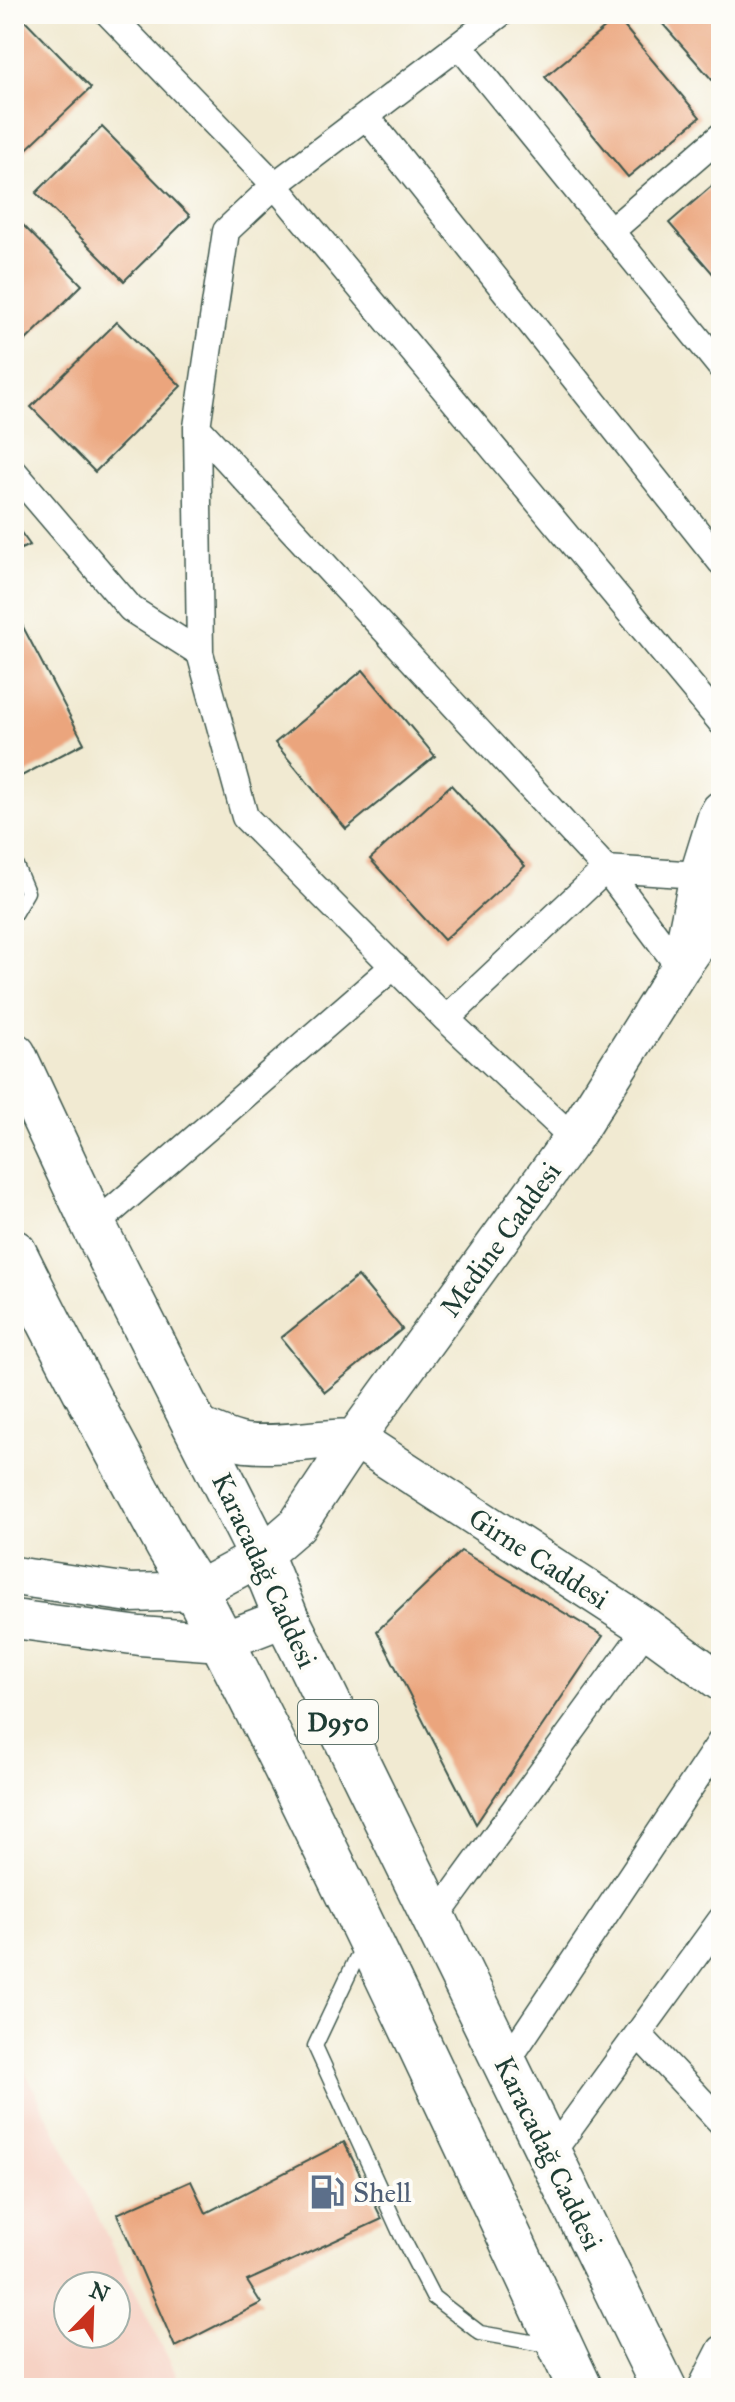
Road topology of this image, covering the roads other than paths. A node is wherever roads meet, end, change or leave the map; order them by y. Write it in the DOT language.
graph roads {
  1 [pos="109,14"];
  2 [pos="500,14"];
  3 [pos="460,46"];
  4 [pos="366,116"];
  5 [pos="721,136"];
  6 [pos="275,185"];
  7 [pos="611,231"];
  8 [pos="721,367"];
  9 [pos="197,427"];
  10 [pos="14,472"];
  11 [pos="721,562"];
  12 [pos="200,653"];
  13 [pos="721,722"];
  14 [pos="721,810"];
  15 [pos="14,861"];
  16 [pos="606,869"];
  17 [pos="710,875"];
  18 [pos="721,910"];
  19 [pos="14,914"];
  20 [pos="394,966"];
  21 [pos="680,968"];
  22 [pos="446,1019"];
  23 [pos="14,1055"];
  24 [pos="573,1138"];
  25 [pos="94,1226"];
  26 [pos="14,1252"];
  27 [pos="196,1426"];
  28 [pos="355,1438"];
  29 [pos="261,1556"];
  30 [pos="14,1576"];
  31 [pos="196,1591"];
  32 [pos="286,1617"];
  33 [pos="14,1619"];
  34 [pos="647,1628"];
  35 [pos="221,1642"];
  36 [pos="721,1682"];
  37 [pos="721,1741"];
  38 [pos="434,1920"];
  39 [pos="721,1920"];
  40 [pos="371,1945"];
  41 [pos="639,2035"];
  42 [pos="505,2064"];
  43 [pos="721,2122"];
  44 [pos="550,2155"];
  45 [pos="561,2348"];
  46 [pos="721,2349"];
  47 [pos="580,2388"];
  48 [pos="664,2388"];
  49 [pos="701,2388"];
  1 -- 6 [label="street"];
  2 -- 3 [label="street"];
  3 -- 4 [label="street"];
  3 -- 7 [label="street"];
  4 -- 6 [label="street"];
  4 -- 11 [label="street"];
  5 -- 7 [label="street"];
  6 -- 9 [label="street"];
  6 -- 13 [label="street"];
  7 -- 8 [label="street"];
  9 -- 12 [label="street"];
  9 -- 16 [label="street"];
  10 -- 12 [label="street"];
  12 -- 20 [label="street"];
  14 -- 17 [label="street"];
  15 -- 19 [label="lane"];
  16 -- 17 [label="street"];
  16 -- 21 [label="street"];
  16 -- 22 [label="street"];
  17 -- 21 [label="street"];
  18 -- 21 [label="street, Medine Caddesi"];
  20 -- 22 [label="street"];
  20 -- 25 [label="street"];
  21 -- 24 [label="street, Medine Caddesi"];
  22 -- 24 [label="street"];
  23 -- 25 [label="highway, Karacadağ Caddesi / D950"];
  24 -- 28 [label="street, Medine Caddesi"];
  25 -- 27 [label="highway, Karacadağ Caddesi / D950"];
  26 -- 31 [label="highway, D950"];
  27 -- 28 [label="street"];
  27 -- 29 [label="highway, Karacadağ Caddesi / D950"];
  28 -- 29 [label="street, Medine Caddesi"];
  28 -- 34 [label="street, Girne Caddesi"];
  29 -- 31 [label="street, Medine Caddesi"];
  29 -- 32 [label="highway, Karacadağ Caddesi / D950"];
  30 -- 31 [label="street"];
  31 -- 35 [label="highway, D950"];
  32 -- 35 [label="street"];
  32 -- 38 [label="highway, Karacadağ Caddesi / D950"];
  33 -- 35 [label="street"];
  34 -- 36 [label="street, Girne Caddesi"];
  34 -- 38 [label="street"];
  35 -- 40 [label="highway, D950"];
  37 -- 42 [label="street"];
  38 -- 42 [label="highway, Karacadağ Caddesi / D950"];
  39 -- 41 [label="street"];
  40 -- 45 [label="highway, D950"];
  40 -- 45 [label="lane"];
  41 -- 43 [label="street"];
  41 -- 44 [label="street"];
  42 -- 44 [label="highway, Karacadağ Caddesi / D950"];
  44 -- 48 [label="highway, Karacadağ Caddesi / D950"];
  45 -- 47 [label="highway, D950"];
  46 -- 49 [label="street"];
}
